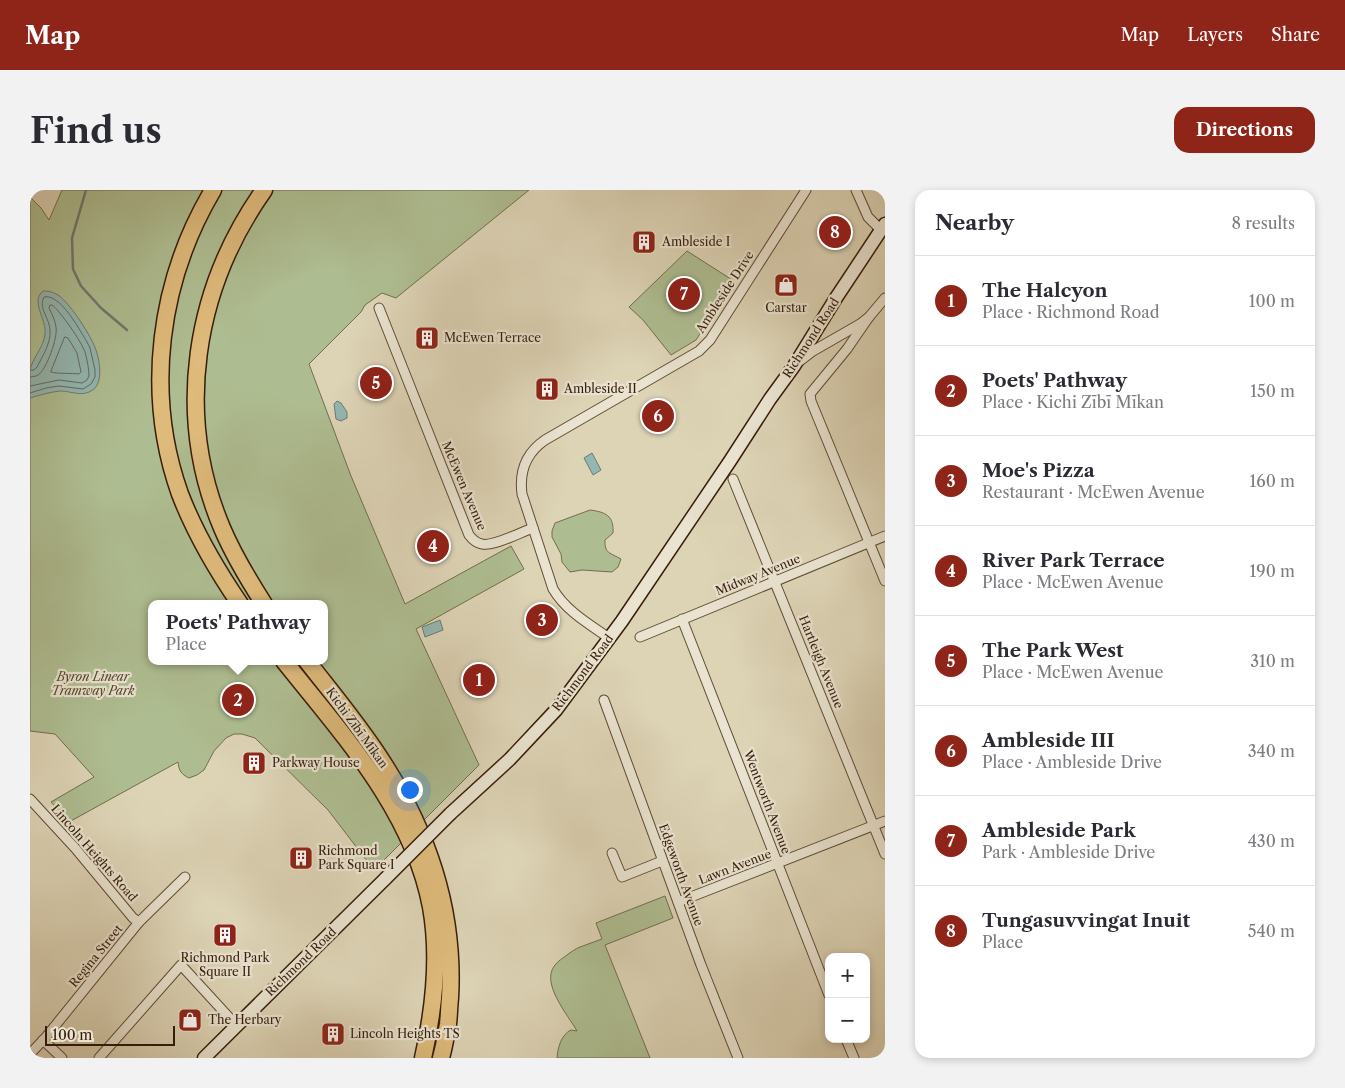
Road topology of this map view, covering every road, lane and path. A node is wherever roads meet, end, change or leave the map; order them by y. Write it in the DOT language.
graph roads {
  1 [pos="213,190"];
  2 [pos="264,190"];
  3 [pos="806,190"];
  4 [pos="856,190"];
  5 [pos="883,227"];
  6 [pos="884,301"];
  7 [pos="379,308"];
  8 [pos="869,317"];
  9 [pos="794,366"];
  10 [pos="733,479"];
  11 [pos="532,528"];
  12 [pos="885,536"];
  13 [pos="870,543"];
  14 [pos="885,581"];
  15 [pos="774,582"];
  16 [pos="238,600"];
  17 [pos="262,600"];
  18 [pos="682,619"];
  19 [pos="640,637"];
  20 [pos="609,638"];
  21 [pos="287,665"];
  22 [pos="310,665"];
  23 [pos="604,700"];
  24 [pos="30,799"];
  25 [pos="885,821"];
  26 [pos="874,826"];
  27 [pos="612,853"];
  28 [pos="885,854"];
  29 [pos="662,861"];
  30 [pos="778,864"];
  31 [pos="185,877"];
  32 [pos="678,902"];
  33 [pos="139,922"];
  34 [pos="825,985"];
  35 [pos="236,1026"];
  36 [pos="44,1040"];
  37 [pos="848,1043"];
  38 [pos="30,1054"];
  39 [pos="62,1058"];
  40 [pos="99,1058"];
  41 [pos="204,1058"];
  42 [pos="423,1058"];
  43 [pos="441,1058"];
  44 [pos="738,1058"];
  45 [pos="854,1058"];
  1 -- 16 [label="highway"];
  2 -- 17 [label="highway"];
  3 -- 11 [label="street, Ambleside Drive"];
  4 -- 5 [label="street"];
  5 -- 9 [label="main road, Richmond Road"];
  6 -- 8 [label="street"];
  7 -- 11 [label="street, McEwen Avenue"];
  8 -- 9 [label="street"];
  8 -- 13 [label="street"];
  9 -- 20 [label="main road, Richmond Road"];
  10 -- 15 [label="street, Hartleigh Avenue"];
  11 -- 20 [label="street"];
  12 -- 13 [label="street, Midway Avenue"];
  13 -- 14 [label="street"];
  13 -- 15 [label="street, Midway Avenue"];
  15 -- 18 [label="street, Midway Avenue"];
  15 -- 26 [label="street, Hartleigh Avenue"];
  18 -- 19 [label="street, Midway Avenue"];
  18 -- 30 [label="street, Wentworth Avenue"];
  20 -- 35 [label="main road, Richmond Road, bridge"];
  21 -- 42 [label="highway, Kichi Zībī Mīkan"];
  22 -- 43 [label="highway, Kichi Zībī Mīkan"];
  23 -- 29 [label="street, Edgeworth Avenue"];
  24 -- 33 [label="street, Lincoln Heights Road"];
  25 -- 26 [label="street, Lawn Avenue"];
  26 -- 28 [label="street, Hartleigh Avenue"];
  26 -- 30 [label="street, Lawn Avenue"];
  27 -- 29 [label="street"];
  29 -- 32 [label="street, Edgeworth Avenue"];
  30 -- 32 [label="street, Lawn Avenue"];
  30 -- 34 [label="street, Wentworth Avenue"];
  31 -- 33 [label="street, Regina Street"];
  32 -- 44 [label="street, Edgeworth Avenue"];
  33 -- 36 [label="street, Regina Street"];
  35 -- 40 [label="street"];
  35 -- 41 [label="main road, Richmond Road"];
  36 -- 38 [label="street, Regina Street"];
  36 -- 39 [label="street"];
  37 -- 45 [label="street"];
}
